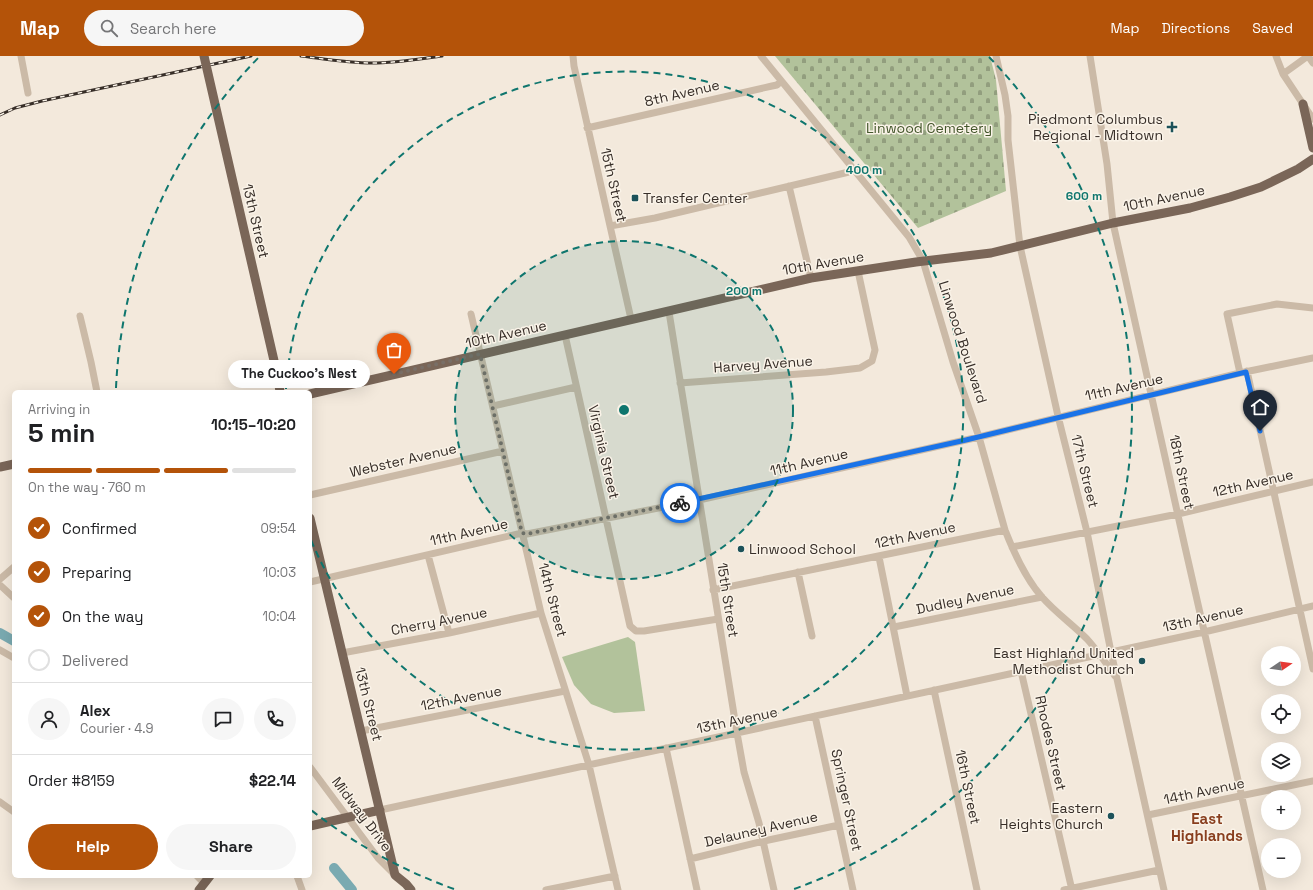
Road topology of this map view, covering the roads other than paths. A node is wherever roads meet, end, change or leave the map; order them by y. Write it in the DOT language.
graph roads {
  1 [pos="21,56"];
  2 [pos="204,56"];
  3 [pos="573,56"];
  4 [pos="761,56"];
  5 [pos="996,56"];
  6 [pos="1090,56"];
  7 [pos="1308,56"];
  8 [pos="1277,59"];
  9 [pos="1313,63"];
  10 [pos="1283,74"];
  11 [pos="782,81"];
  12 [pos="28,93"];
  13 [pos="1303,104"];
  14 [pos="1313,119"];
  15 [pos="587,128"];
  16 [pos="1313,148"];
  17 [pos="1313,159"];
  18 [pos="852,168"];
  19 [pos="789,186"];
  20 [pos="1113,223"];
  21 [pos="610,226"];
  22 [pos="1020,246"];
  23 [pos="923,262"];
  24 [pos="858,271"];
  25 [pos="811,278"];
  26 [pos="1313,308"];
  27 [pos="669,312"];
  28 [pos="471,314"];
  29 [pos="80,316"];
  30 [pos="631,320"];
  31 [pos="565,335"];
  32 [pos="480,354"];
  33 [pos="1313,358"];
  34 [pos="1243,372"];
  35 [pos="680,383"];
  36 [pos="576,387"];
  37 [pos="97,390"];
  38 [pos="280,390"];
  39 [pos="312,394"];
  40 [pos="1152,394"];
  41 [pos="493,406"];
  42 [pos="1058,416"];
  43 [pos="979,436"];
  44 [pos="503,451"];
  45 [pos="12,464"];
  46 [pos="0,467"];
  47 [pos="1313,482"];
  48 [pos="1274,491"];
  49 [pos="312,495"];
  50 [pos="698,500"];
  51 [pos="1178,514"];
  52 [pos="606,518"];
  53 [pos="312,526"];
  54 [pos="1005,530"];
  55 [pos="1087,532"];
  56 [pos="522,533"];
  57 [pos="1012,547"];
  58 [pos="428,555"];
  59 [pos="879,556"];
  60 [pos="12,569"];
  61 [pos="798,572"];
  62 [pos="0,579"];
  63 [pos="325,579"];
  64 [pos="312,582"];
  65 [pos="0,585"];
  66 [pos="713,590"];
  67 [pos="12,596"];
  68 [pos="1042,597"];
  69 [pos="1313,606"];
  70 [pos="1300,609"];
  71 [pos="541,613"];
  72 [pos="718,619"];
  73 [pos="894,627"];
  74 [pos="1204,632"];
  75 [pos="449,633"];
  76 [pos="812,636"];
  77 [pos="0,650"];
  78 [pos="1111,652"];
  79 [pos="342,653"];
  80 [pos="1099,654"];
  81 [pos="12,657"];
  82 [pos="1313,669"];
  83 [pos="1021,671"];
  84 [pos="1117,679"];
  85 [pos="934,690"];
  86 [pos="565,691"];
  87 [pos="907,696"];
  88 [pos="815,716"];
  89 [pos="361,731"];
  90 [pos="737,733"];
  91 [pos="666,748"];
  92 [pos="589,765"];
  93 [pos="312,770"];
  94 [pos="1313,781"];
  95 [pos="1243,796"];
  96 [pos="0,802"];
  97 [pos="380,810"];
  98 [pos="12,811"];
  99 [pos="1148,815"];
  100 [pos="349,818"];
  101 [pos="839,825"];
  102 [pos="312,826"];
  103 [pos="764,841"];
  104 [pos="690,859"];
  105 [pos="1159,870"];
  106 [pos="395,875"];
  107 [pos="615,876"];
  108 [pos="297,878"];
  109 [pos="1069,889"];
  110 [pos="302,890"];
  111 [pos="410,890"];
  112 [pos="546,890"];
  113 [pos="618,890"];
  114 [pos="697,890"];
  115 [pos="774,890"];
  116 [pos="853,890"];
  117 [pos="977,890"];
  118 [pos="1164,890"];
  119 [pos="1263,890"];
  1 -- 12 [label="street"];
  2 -- 38 [label="main road, 13th Street, bridge"];
  3 -- 15 [label="street, 15th Street"];
  4 -- 11 [label="street, Linwood Boulevard"];
  5 -- 22 [label="street, 17th Street"];
  6 -- 20 [label="street, 18th Street"];
  7 -- 9 [label="street"];
  7 -- 10 [label="street"];
  8 -- 10 [label="street"];
  10 -- 13 [label="street"];
  11 -- 15 [label="street, 8th Avenue"];
  11 -- 18 [label="street, Linwood Boulevard"];
  13 -- 14 [label="street"];
  13 -- 16 [label="main road"];
  15 -- 21 [label="street, 15th Street"];
  17 -- 20 [label="main road, 10th Avenue"];
  18 -- 19 [label="street"];
  18 -- 23 [label="street, Linwood Boulevard"];
  19 -- 21 [label="street"];
  19 -- 25 [label="street"];
  20 -- 22 [label="main road, 10th Avenue"];
  20 -- 40 [label="street, 18th Street"];
  21 -- 30 [label="street, 15th Street"];
  22 -- 23 [label="main road, 10th Avenue"];
  22 -- 42 [label="street, 17th Street"];
  23 -- 24 [label="main road, 10th Avenue"];
  23 -- 43 [label="street, Linwood Boulevard"];
  24 -- 25 [label="main road, 10th Avenue"];
  24 -- 35 [label="street, Harvey Avenue"];
  25 -- 27 [label="main road, 10th Avenue"];
  26 -- 34 [label="street"];
  27 -- 30 [label="main road, 10th Avenue"];
  27 -- 35 [label="street, 15th Street"];
  28 -- 32 [label="street, 14th Street"];
  29 -- 37 [label="street"];
  30 -- 31 [label="main road, 10th Avenue"];
  31 -- 32 [label="main road, 10th Avenue"];
  31 -- 36 [label="street, Virginia Street"];
  32 -- 39 [label="main road, 10th Avenue"];
  32 -- 41 [label="street, 14th Street"];
  33 -- 34 [label="street, 11th Avenue"];
  34 -- 40 [label="street, 11th Avenue"];
  34 -- 48 [label="street"];
  35 -- 50 [label="street, 15th Street"];
  36 -- 41 [label="street"];
  36 -- 52 [label="street, Virginia Street"];
  40 -- 42 [label="street, 11th Avenue"];
  40 -- 51 [label="street, 18th Street"];
  41 -- 44 [label="street, 14th Street"];
  42 -- 43 [label="street, 11th Avenue"];
  42 -- 55 [label="street, 17th Street"];
  43 -- 50 [label="street, 11th Avenue"];
  43 -- 54 [label="street, Linwood Boulevard"];
  44 -- 49 [label="street, Webster Avenue"];
  44 -- 56 [label="street, 14th Street"];
  45 -- 46 [label="main road"];
  47 -- 48 [label="street, 12th Avenue"];
  48 -- 51 [label="street, 12th Avenue"];
  48 -- 70 [label="street"];
  50 -- 52 [label="street, 11th Avenue"];
  50 -- 66 [label="street, 15th Street"];
  51 -- 55 [label="street, 12th Avenue"];
  51 -- 74 [label="street, 18th Street"];
  52 -- 56 [label="street, 11th Avenue"];
  52 -- 72 [label="street, Virginia Street"];
  53 -- 63 [label="main road, 13th Street"];
  54 -- 57 [label="street, Linwood Boulevard"];
  54 -- 59 [label="street, 12th Avenue"];
  55 -- 57 [label="street, 12th Avenue"];
  55 -- 78 [label="street, 17th Street"];
  56 -- 58 [label="street, 11th Avenue"];
  56 -- 71 [label="street, 14th Street"];
  57 -- 68 [label="street, Linwood Boulevard"];
  58 -- 63 [label="street, 11th Avenue"];
  58 -- 75 [label="street"];
  59 -- 61 [label="street, 12th Avenue"];
  59 -- 73 [label="street"];
  60 -- 62 [label="street"];
  61 -- 66 [label="street, 12th Avenue"];
  61 -- 76 [label="street"];
  63 -- 64 [label="street, 11th Avenue"];
  63 -- 79 [label="main road, 13th Street"];
  65 -- 67 [label="street"];
  66 -- 72 [label="street, 15th Street"];
  68 -- 73 [label="street, Dudley Avenue"];
  68 -- 80 [label="street, Linwood Boulevard"];
  69 -- 70 [label="street, 13th Avenue"];
  70 -- 74 [label="street, 13th Avenue"];
  70 -- 82 [label="street"];
  71 -- 75 [label="street, Cherry Avenue"];
  71 -- 86 [label="street, 14th Street"];
  72 -- 90 [label="street, 15th Street"];
  73 -- 87 [label="street"];
  74 -- 78 [label="street, 13th Avenue"];
  74 -- 95 [label="street, 18th Street"];
  75 -- 79 [label="street, Cherry Avenue"];
  77 -- 81 [label="street"];
  78 -- 80 [label="street, 13th Avenue"];
  78 -- 84 [label="street, 17th Street"];
  79 -- 89 [label="main road, 13th Street"];
  80 -- 83 [label="street, 13th Avenue"];
  80 -- 84 [label="street"];
  83 -- 85 [label="street, 13th Avenue"];
  83 -- 109 [label="street, Rhodes Street"];
  84 -- 99 [label="street, 17th Street"];
  85 -- 87 [label="street, 13th Avenue"];
  85 -- 117 [label="street, 16th Street"];
  86 -- 89 [label="street, 12th Avenue"];
  86 -- 92 [label="street, 14th Street"];
  87 -- 88 [label="street, 13th Avenue"];
  88 -- 90 [label="street, 13th Avenue"];
  88 -- 101 [label="street, Springer Street"];
  89 -- 97 [label="main road, 13th Street"];
  90 -- 91 [label="street, 13th Avenue"];
  90 -- 103 [label="street, 15th Street"];
  91 -- 92 [label="street, 13th Avenue"];
  91 -- 104 [label="street"];
  92 -- 97 [label="street, 13th Avenue"];
  92 -- 107 [label="street, 14th Street"];
  93 -- 100 [label="street, Midway Drive"];
  94 -- 95 [label="street, 14th Avenue"];
  95 -- 99 [label="street, 14th Avenue"];
  95 -- 119 [label="street, 18th Street"];
  96 -- 98 [label="street"];
  97 -- 100 [label="main road"];
  97 -- 106 [label="main road, 13th Street"];
  99 -- 105 [label="street, 17th Street"];
  100 -- 102 [label="main road"];
  100 -- 106 [label="street, Midway Drive"];
  101 -- 103 [label="street, Delauney Avenue"];
  101 -- 116 [label="street, Springer Street"];
  103 -- 104 [label="street, Delauney Avenue"];
  103 -- 115 [label="street, 15th Street"];
  104 -- 114 [label="street"];
  105 -- 109 [label="street"];
  105 -- 118 [label="street, 17th Street"];
  106 -- 111 [label="main road"];
  107 -- 112 [label="street"];
  107 -- 113 [label="street, 14th Street"];
  108 -- 110 [label="street"];
}
